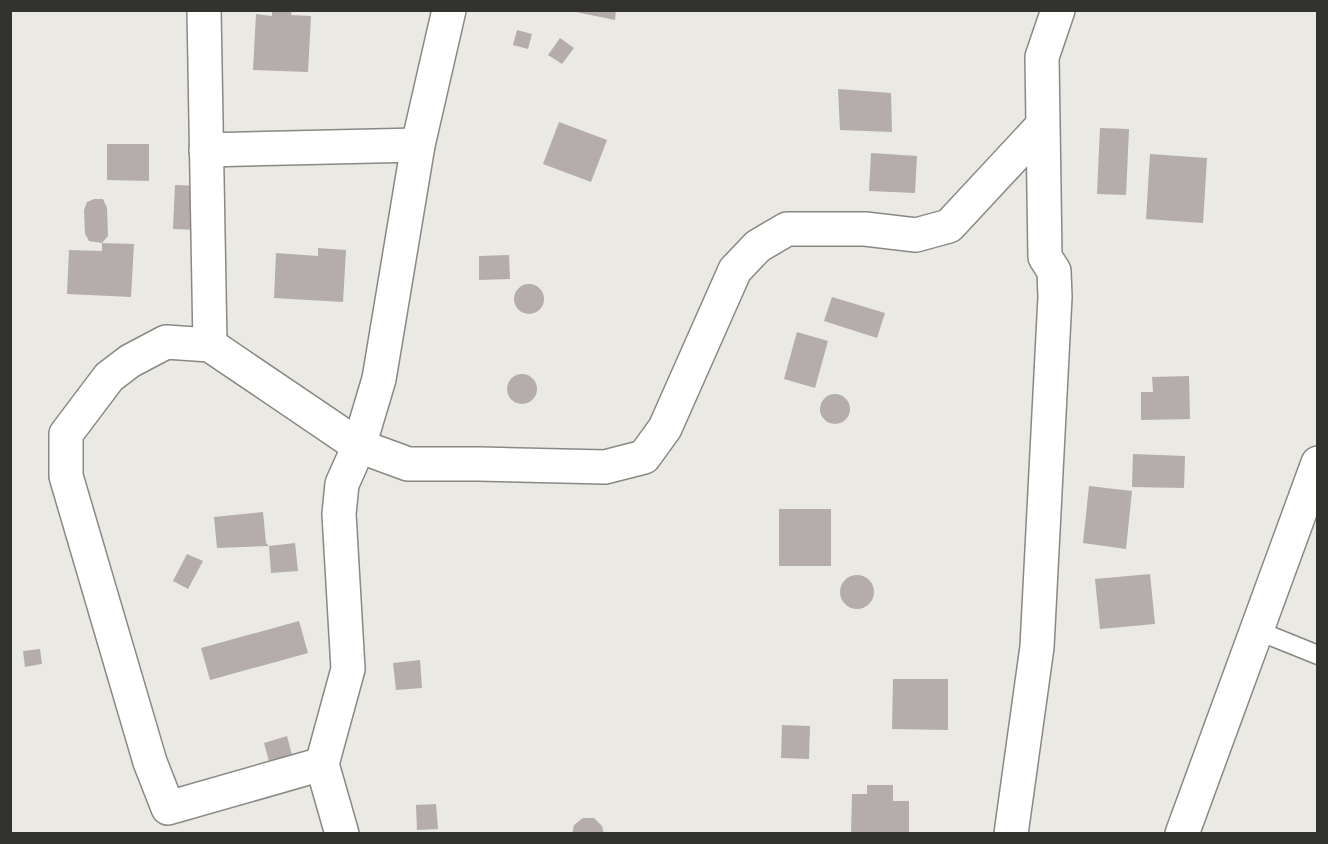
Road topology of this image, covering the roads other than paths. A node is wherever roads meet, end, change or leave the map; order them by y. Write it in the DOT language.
graph roads {
  1 [pos="204,10"];
  2 [pos="449,10"];
  3 [pos="1058,10"];
  4 [pos="1042,126"];
  5 [pos="418,145"];
  6 [pos="206,150"];
  7 [pos="210,345"];
  8 [pos="359,446"];
  9 [pos="1317,464"];
  10 [pos="1256,630"];
  11 [pos="1317,655"];
  12 [pos="322,764"];
  13 [pos="342,834"];
  14 [pos="1011,834"];
  15 [pos="1182,834"];
  1 -- 6 [label="street"];
  2 -- 5 [label="street"];
  3 -- 4 [label="street"];
  4 -- 8 [label="street"];
  4 -- 14 [label="street"];
  5 -- 6 [label="street"];
  5 -- 8 [label="street"];
  6 -- 7 [label="street"];
  7 -- 8 [label="street"];
  7 -- 12 [label="street"];
  8 -- 12 [label="street"];
  9 -- 10 [label="street"];
  10 -- 11 [label="lane"];
  10 -- 15 [label="street"];
  12 -- 13 [label="street"];
}
